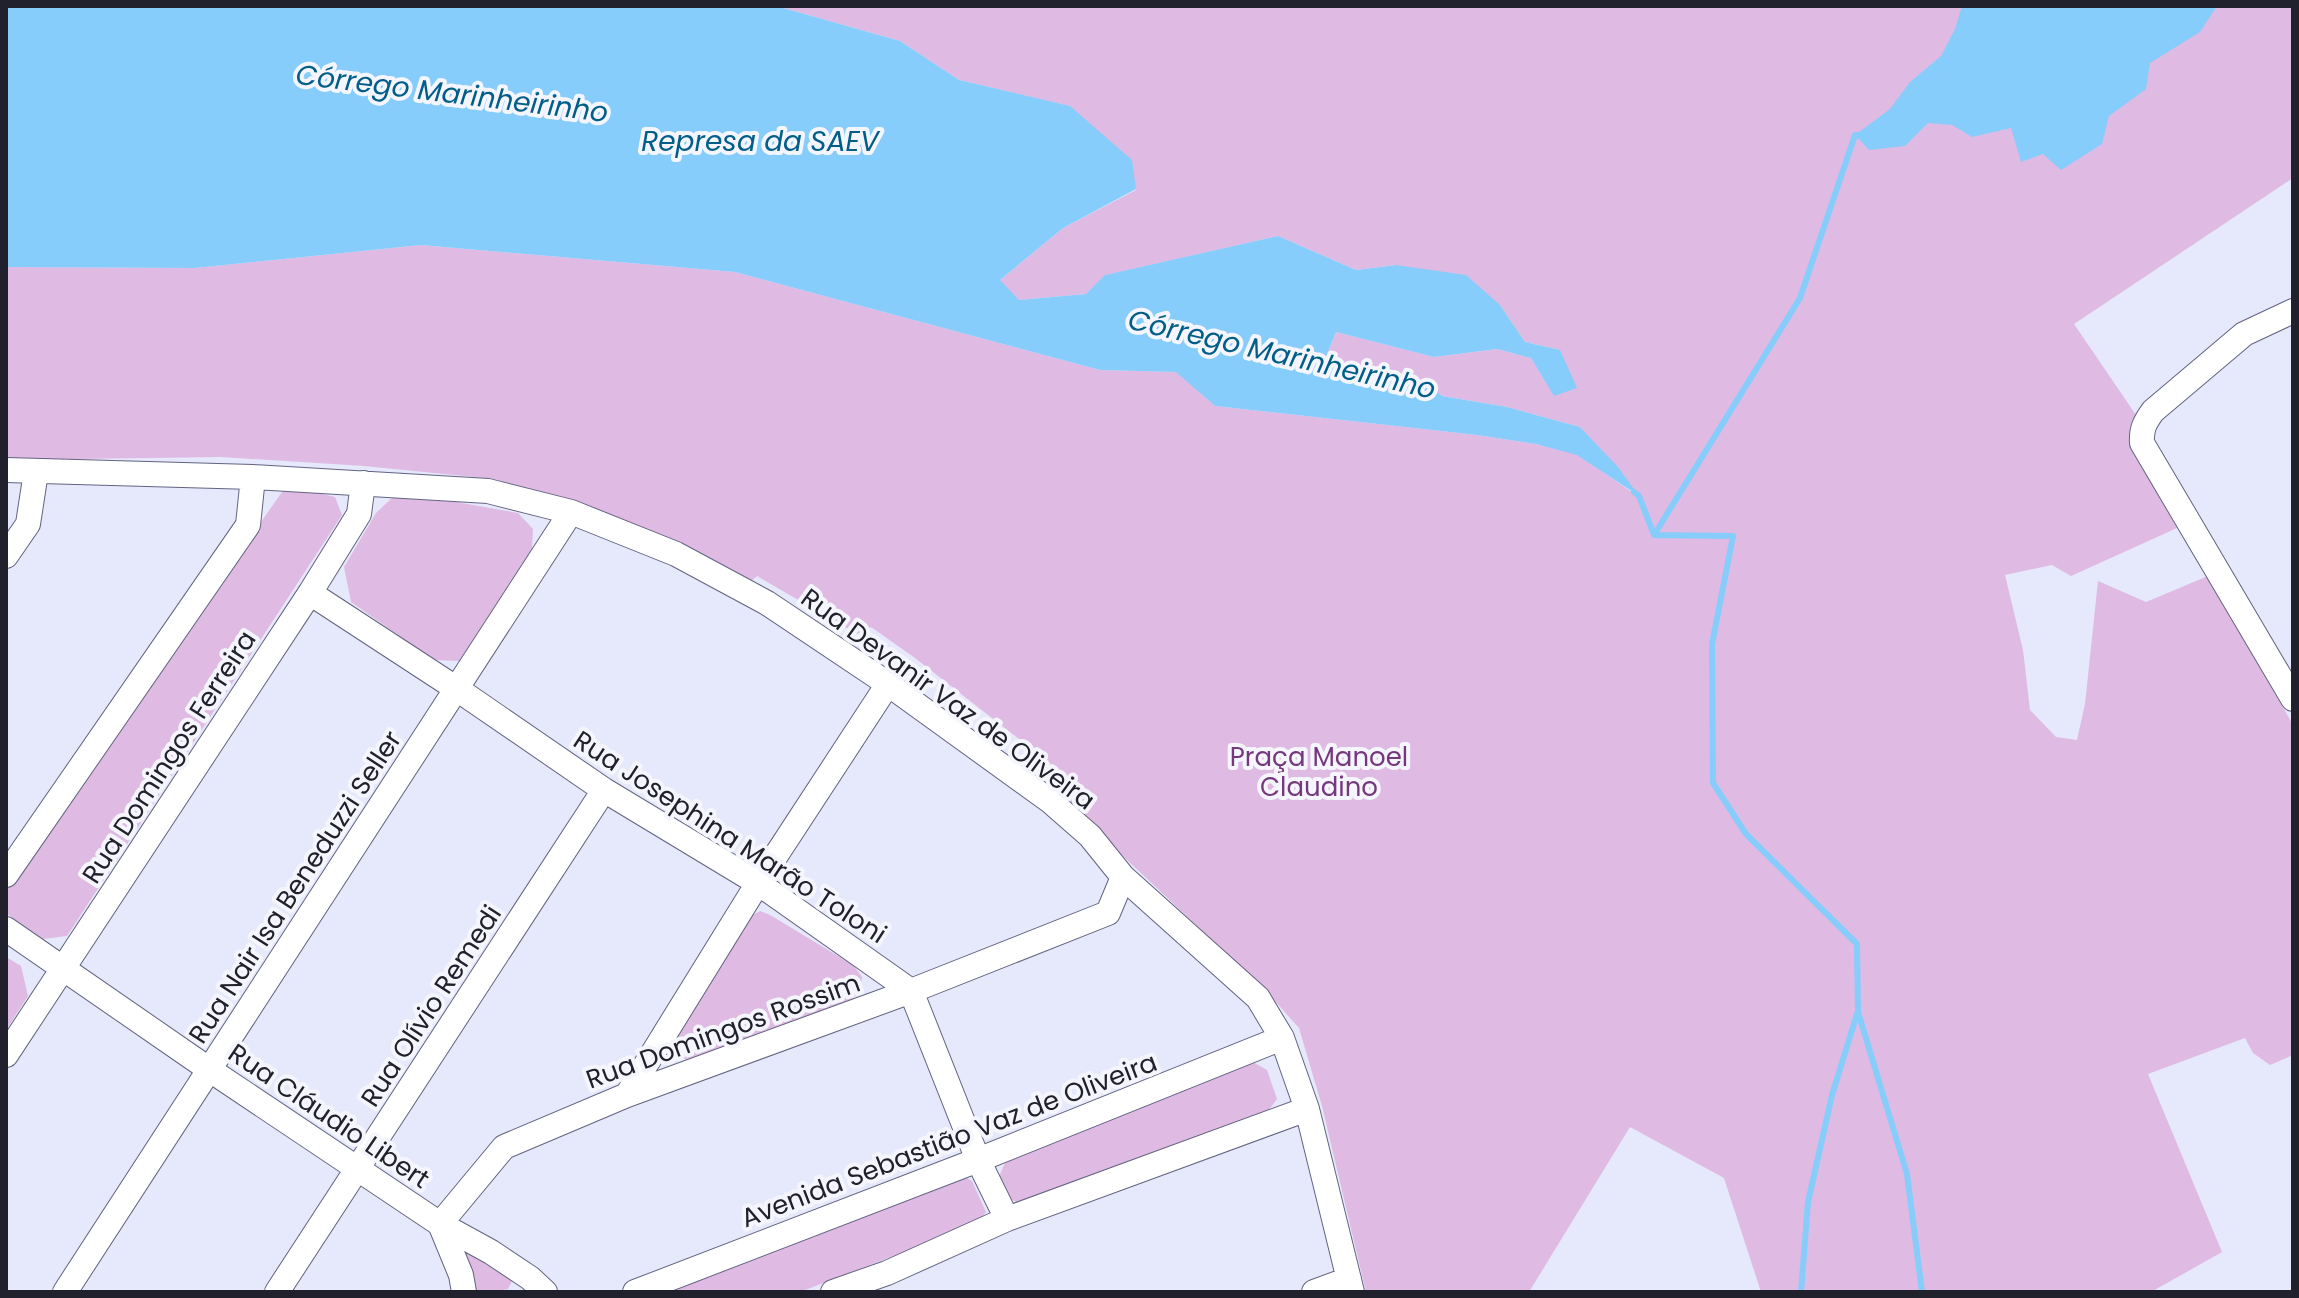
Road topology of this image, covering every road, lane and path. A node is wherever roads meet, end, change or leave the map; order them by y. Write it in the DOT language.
graph roads {
  1 [pos="2293,311"];
  2 [pos="6,470"];
  3 [pos="36,472"];
  4 [pos="253,477"];
  5 [pos="363,483"];
  6 [pos="571,512"];
  7 [pos="6,556"];
  8 [pos="310,593"];
  9 [pos="888,684"];
  10 [pos="2289,685"];
  11 [pos="457,689"];
  12 [pos="604,790"];
  13 [pos="6,875"];
  14 [pos="1123,877"];
  15 [pos="758,883"];
  16 [pos="6,929"];
  17 [pos="63,969"];
  18 [pos="911,991"];
  19 [pos="1282,1038"];
  20 [pos="6,1055"];
  21 [pos="210,1070"];
  22 [pos="627,1095"];
  23 [pos="1307,1109"];
  24 [pos="978,1160"];
  25 [pos="358,1169"];
  26 [pos="1007,1219"];
  27 [pos="440,1224"];
  28 [pos="891,1282"];
  29 [pos="1351,1285"];
  30 [pos="65,1292"];
  31 [pos="277,1292"];
  32 [pos="464,1292"];
  33 [pos="545,1292"];
  34 [pos="635,1292"];
  35 [pos="833,1292"];
  36 [pos="1314,1292"];
  1 -- 10 [label="street"];
  2 -- 3 [label="street, Rua Devanir Vaz de Oliveira"];
  3 -- 4 [label="street, Rua Devanir Vaz de Oliveira"];
  3 -- 7 [label="street"];
  4 -- 5 [label="street, Rua Devanir Vaz de Oliveira"];
  4 -- 13 [label="street"];
  5 -- 6 [label="street, Rua Devanir Vaz de Oliveira"];
  5 -- 8 [label="street, Rua Domingos Ferreira"];
  6 -- 9 [label="street, Rua Devanir Vaz de Oliveira"];
  6 -- 11 [label="street, Rua Nair Isa Beneduzzi Seller"];
  8 -- 11 [label="street, Rua Josephina Marão Toloni"];
  8 -- 17 [label="street, Rua Domingos Ferreira"];
  9 -- 14 [label="street, Rua Devanir Vaz de Oliveira"];
  9 -- 15 [label="street"];
  11 -- 12 [label="street, Rua Josephina Marão Toloni"];
  11 -- 21 [label="street, Rua Nair Isa Beneduzzi Seller"];
  12 -- 15 [label="street, Rua Josephina Marão Toloni"];
  12 -- 25 [label="street, Rua Olívio Remedi"];
  14 -- 18 [label="street, Rua Domingos Rossim"];
  14 -- 19 [label="street, Rua Devanir Vaz de Oliveira"];
  15 -- 18 [label="street, Rua Josephina Marão Toloni"];
  15 -- 22 [label="street"];
  16 -- 17 [label="street, Rua Cláudio Libert"];
  17 -- 20 [label="street, Rua Domingos Ferreira"];
  17 -- 21 [label="street, Rua Cláudio Libert"];
  18 -- 22 [label="street, Rua Domingos Rossim"];
  18 -- 24 [label="street"];
  19 -- 23 [label="street, Rua Devanir Vaz de Oliveira"];
  19 -- 24 [label="street, Avenida Sebastião Vaz de Oliveira"];
  21 -- 25 [label="street, Rua Cláudio Libert"];
  21 -- 30 [label="street, Rua Nair Isa Beneduzzi Seller"];
  22 -- 27 [label="street, Rua Domingos Rossim"];
  23 -- 26 [label="street"];
  23 -- 29 [label="street, Rua Devanir Vaz de Oliveira"];
  24 -- 26 [label="street"];
  24 -- 34 [label="street, Avenida Sebastião Vaz de Oliveira"];
  25 -- 27 [label="street, Rua Cláudio Libert"];
  25 -- 31 [label="street, Rua Olívio Remedi"];
  26 -- 28 [label="street"];
  27 -- 32 [label="street"];
  27 -- 33 [label="street, Rua Cláudio Libert"];
  28 -- 35 [label="street"];
  29 -- 36 [label="street"];
}
